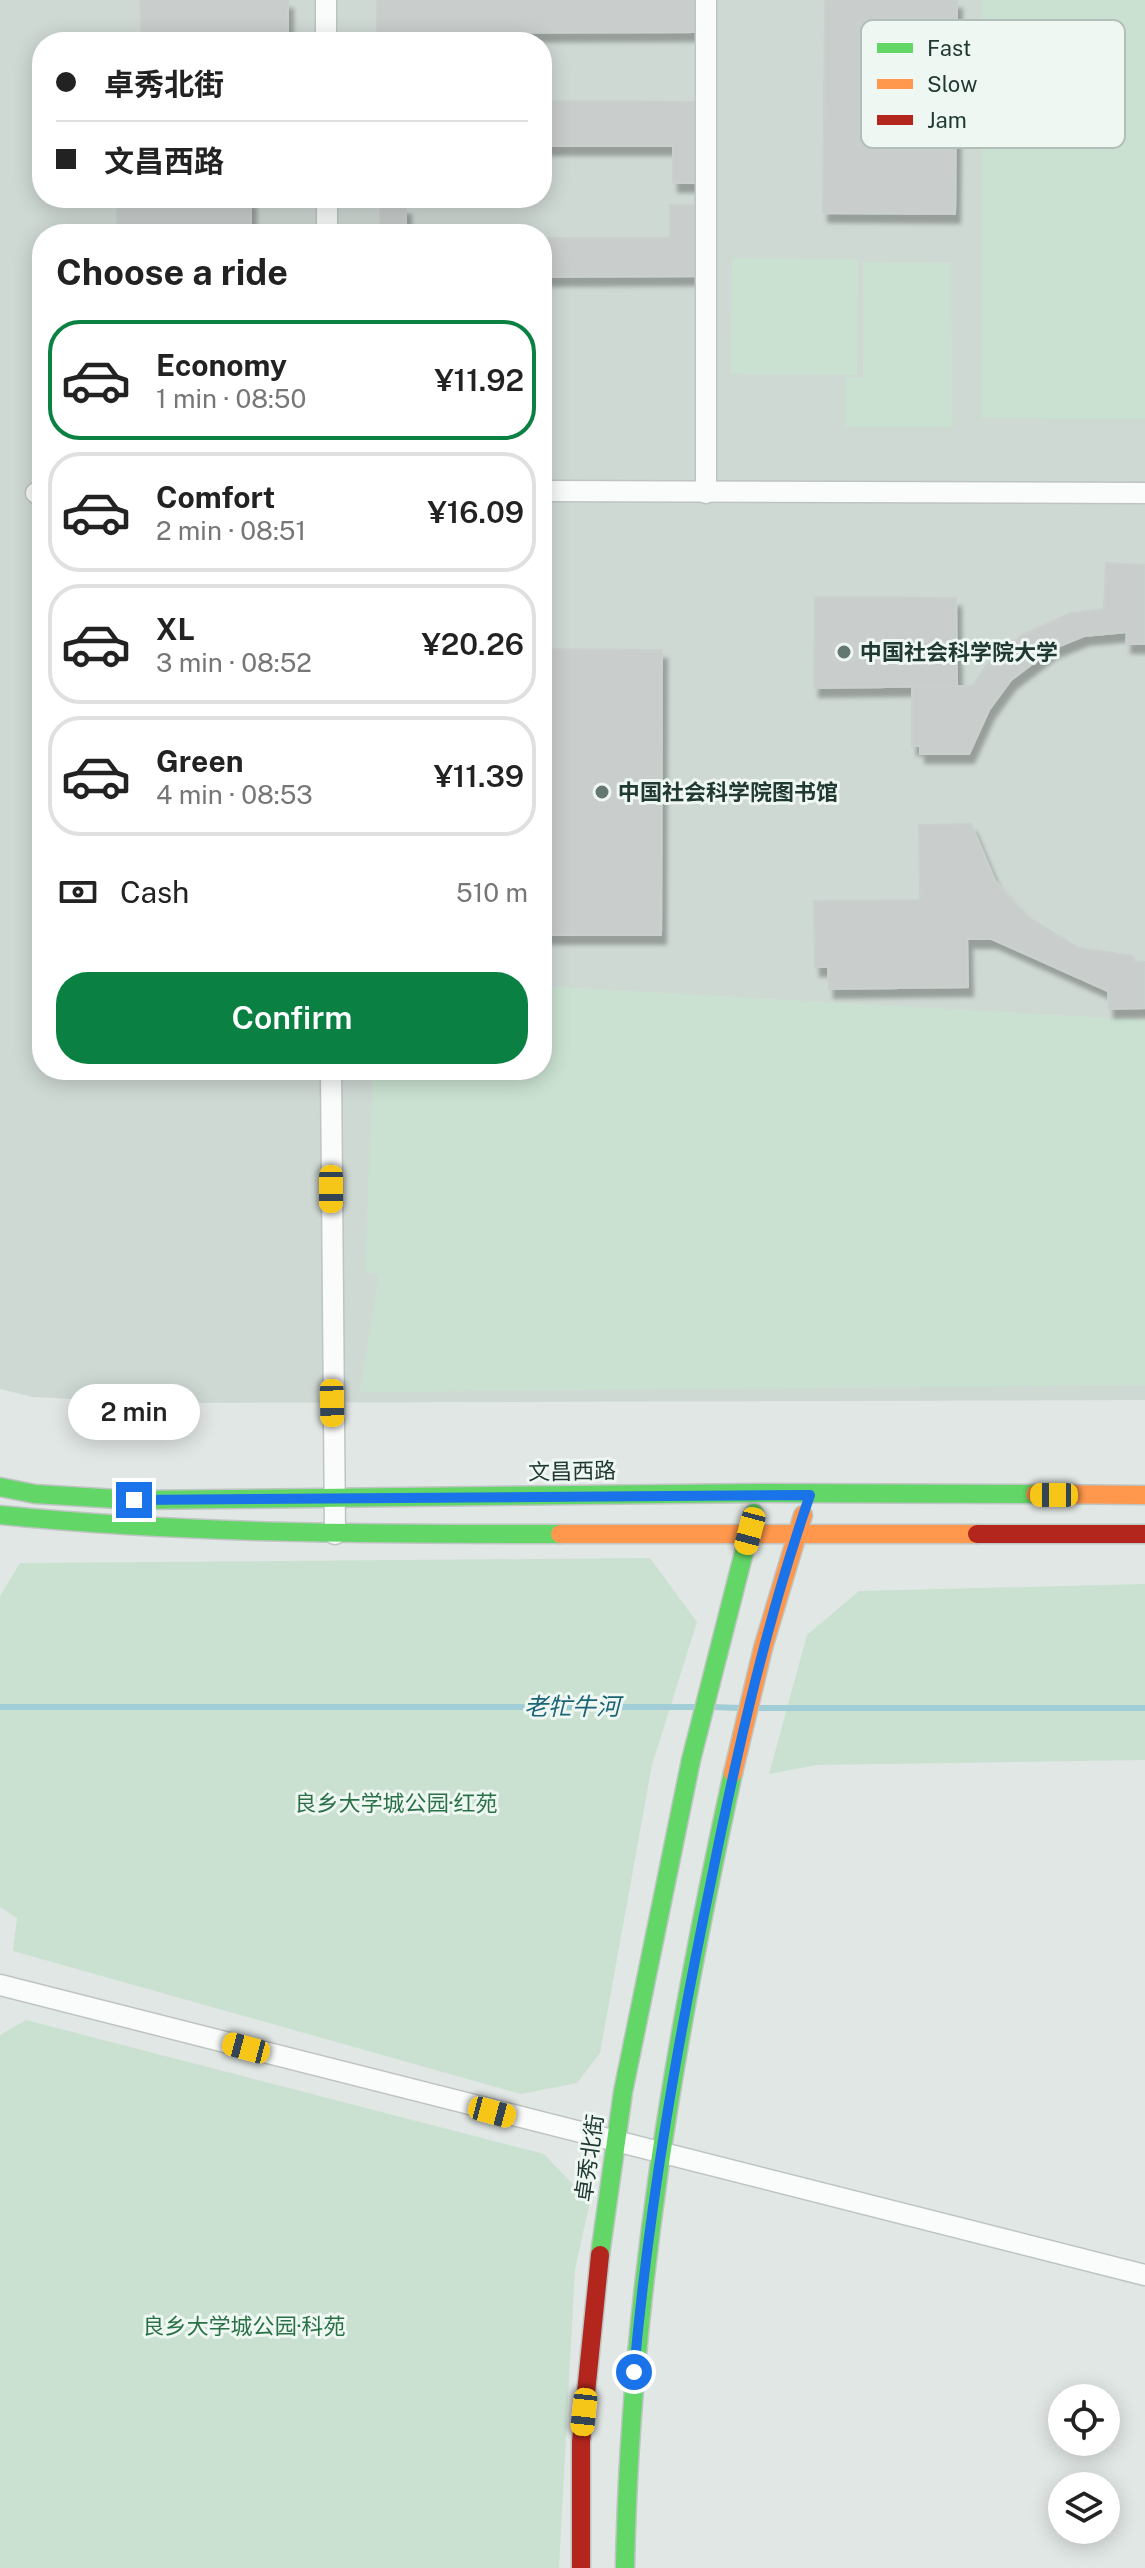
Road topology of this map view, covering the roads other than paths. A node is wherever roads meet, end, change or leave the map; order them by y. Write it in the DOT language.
graph roads {
  1 [pos="326,0"];
  2 [pos="706,0"];
  3 [pos="326,32"];
  4 [pos="552,491"];
  5 [pos="706,493"];
  6 [pos="1145,493"];
  7 [pos="331,1080"];
  8 [pos="0,1487"];
  9 [pos="759,1493"];
  10 [pos="810,1495"];
  11 [pos="1145,1495"];
  12 [pos="334,1498"];
  13 [pos="0,1515"];
  14 [pos="750,1531"];
  15 [pos="797,1533"];
  16 [pos="335,1534"];
  17 [pos="1145,1534"];
  18 [pos="0,1985"];
  19 [pos="615,2143"];
  20 [pos="660,2155"];
  21 [pos="1145,2275"];
  22 [pos="581,2568"];
  23 [pos="625,2568"];
  1 -- 3 [label="street"];
  2 -- 5 [label="street"];
  4 -- 5 [label="street"];
  5 -- 6 [label="street"];
  7 -- 12 [label="street"];
  8 -- 12 [label="main road, 文昌西路"];
  9 -- 10 [label="main road, 文昌西路"];
  9 -- 12 [label="main road, 文昌西路"];
  9 -- 14 [label="main road, 卓秀北街"];
  10 -- 11 [label="main road, 文昌西路"];
  10 -- 15 [label="main road"];
  12 -- 16 [label="street"];
  13 -- 16 [label="main road"];
  14 -- 15 [label="main road"];
  14 -- 16 [label="main road"];
  14 -- 19 [label="main road, 卓秀北街"];
  15 -- 17 [label="main road"];
  15 -- 20 [label="main road"];
  18 -- 19 [label="street"];
  19 -- 20 [label="street"];
  19 -- 22 [label="main road, 卓秀北街"];
  20 -- 21 [label="street"];
  20 -- 23 [label="main road"];
}
